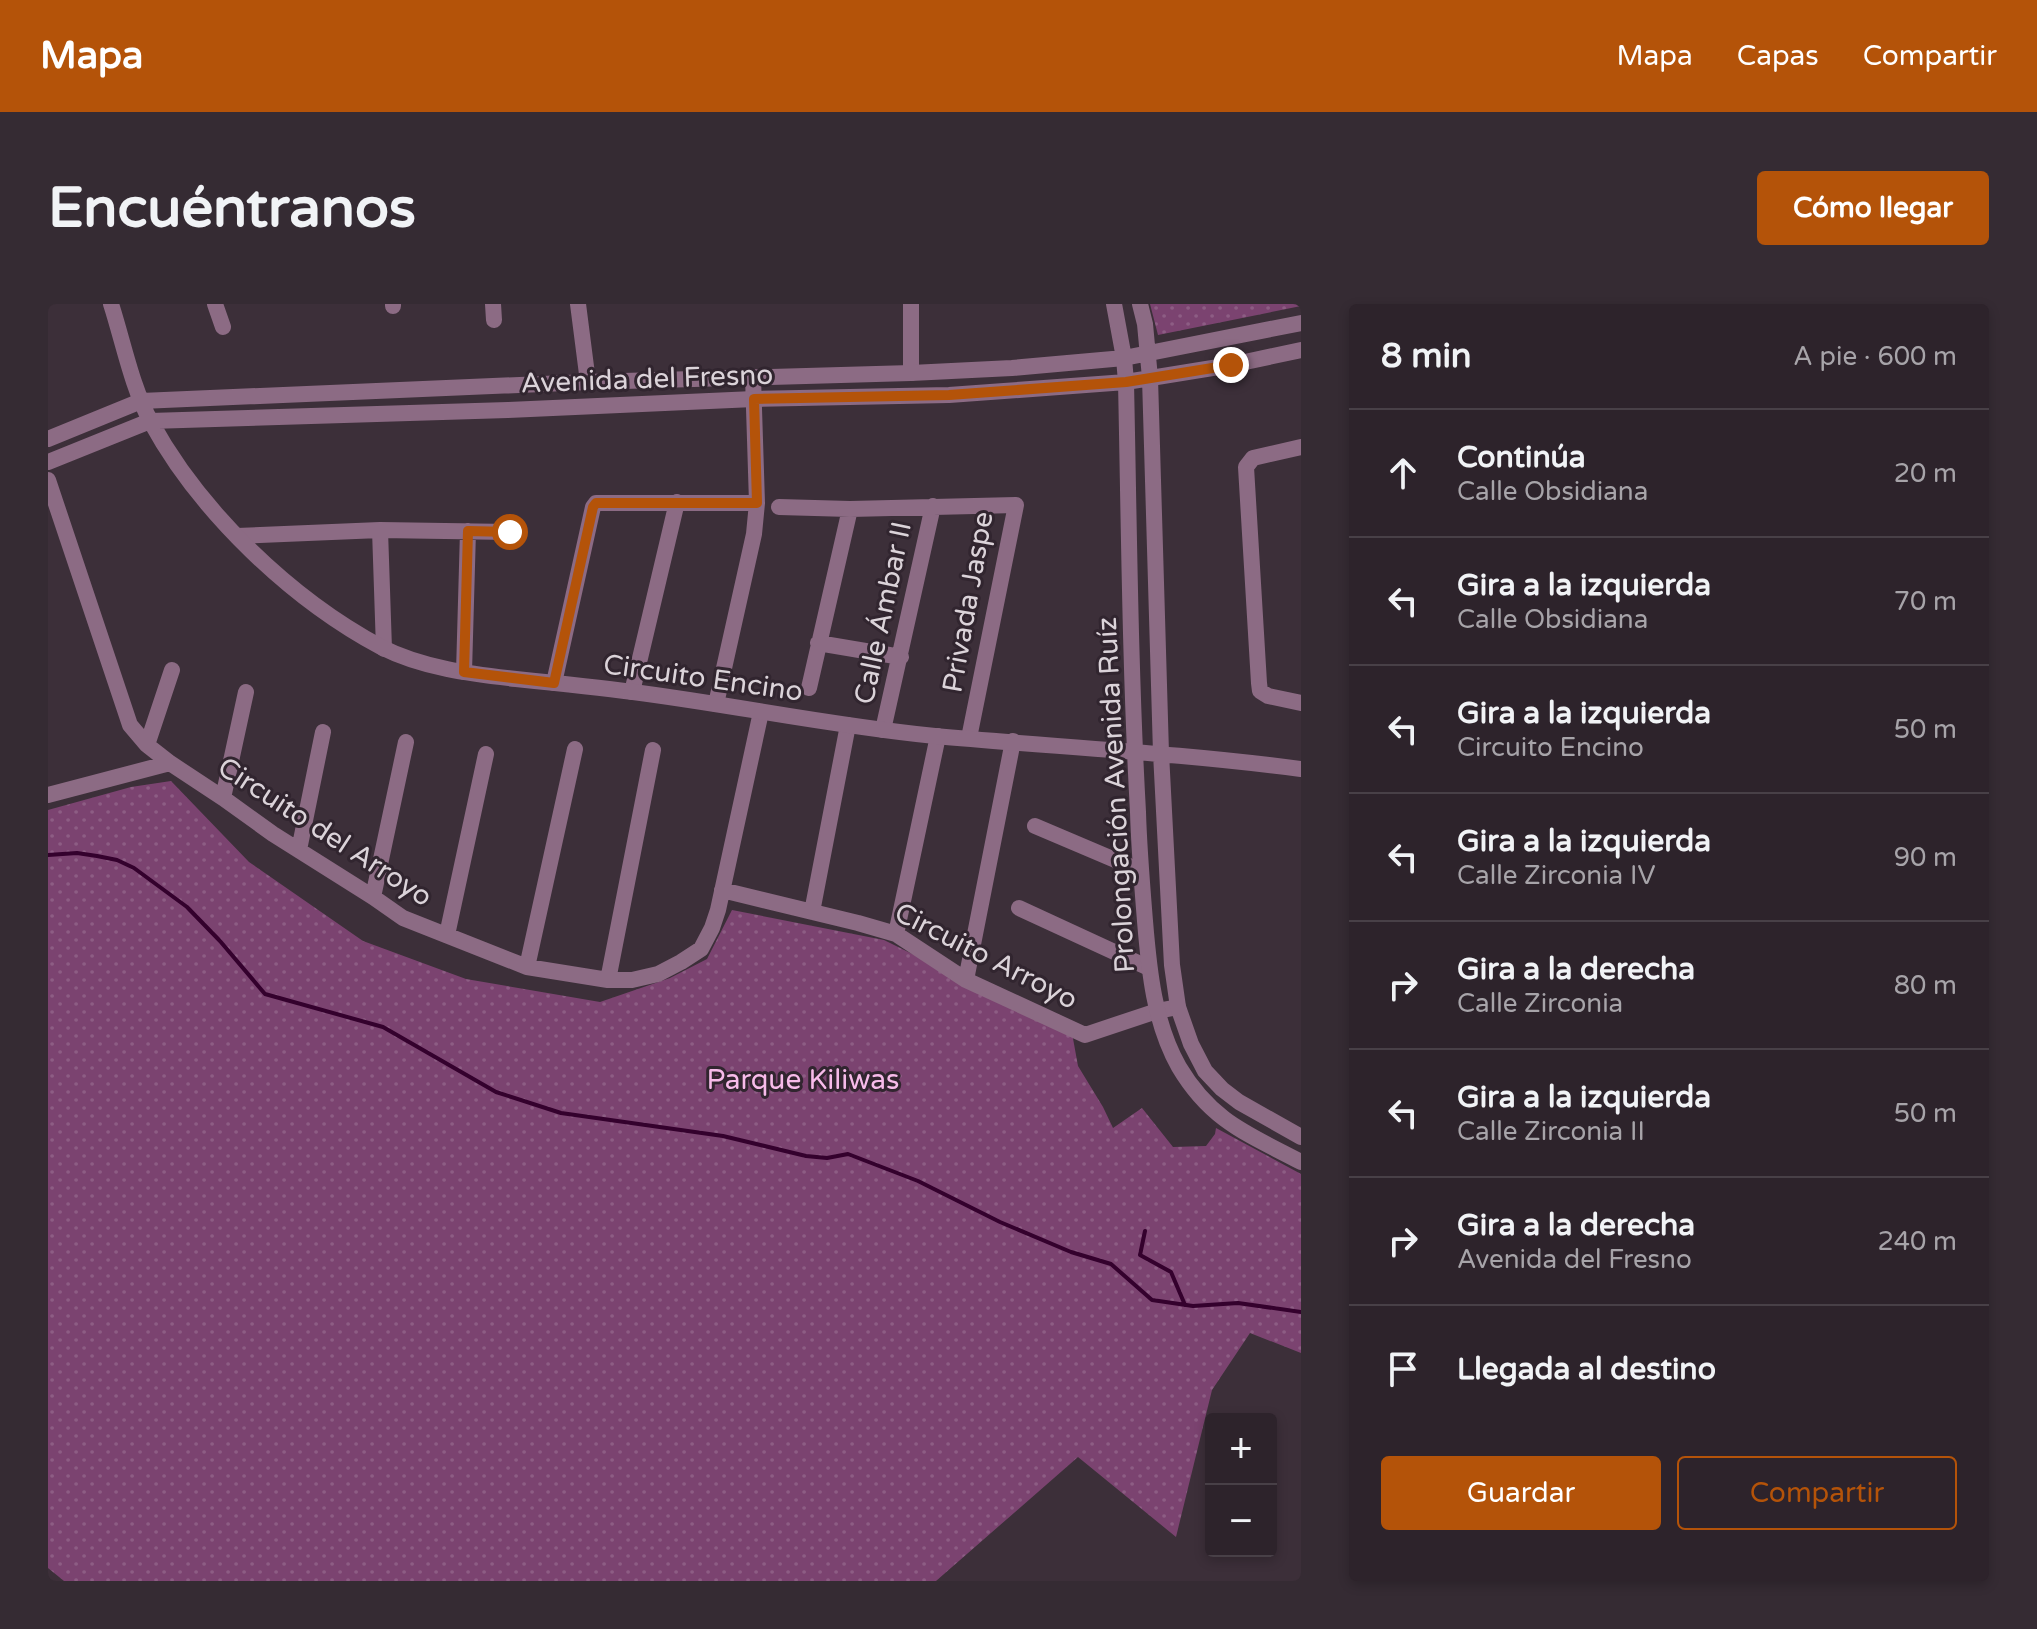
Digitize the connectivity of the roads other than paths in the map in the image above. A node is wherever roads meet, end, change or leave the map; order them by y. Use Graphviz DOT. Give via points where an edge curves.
graph roads {
  1 [pos="111,304"];
  2 [pos="215,304"];
  3 [pos="578,304"];
  4 [pos="911,304"];
  5 [pos="1114,304"];
  6 [pos="1140,304"];
  7 [pos="1301,323"];
  8 [pos="223,327"];
  9 [pos="1301,350"];
  10 [pos="1147,354"];
  11 [pos="1124,358"];
  12 [pos="911,373"];
  13 [pos="753,377"];
  14 [pos="1150,378"];
  15 [pos="588,382"];
  16 [pos="1126,382"];
  17 [pos="754,399"];
  18 [pos="141,401"];
  19 [pos="150,421"];
  20 [pos="48,439"];
  21 [pos="1301,447"];
  22 [pos="48,462"];
  23 [pos="48,480"];
  24 [pos="677,502"];
  25 [pos="757,503"];
  26 [pos="933,506"];
  27 [pos="779,507"];
  28 [pos="850,509"];
  29 [pos="380,530"];
  30 [pos="468,531"];
  31 [pos="510,532"];
  32 [pos="237,536"];
  33 [pos="818,643"];
  34 [pos="384,649"];
  35 [pos="901,657"];
  36 [pos="172,670"];
  37 [pos="464,672"];
  38 [pos="554,683"];
  39 [pos="809,688"];
  40 [pos="246,692"];
  41 [pos="632,692"];
  42 [pos="1301,703"];
  43 [pos="716,704"];
  44 [pos="761,712"];
  45 [pos="848,725"];
  46 [pos="883,730"];
  47 [pos="323,732"];
  48 [pos="938,736"];
  49 [pos="969,738"];
  50 [pos="1013,741"];
  51 [pos="406,742"];
  52 [pos="147,745"];
  53 [pos="575,749"];
  54 [pos="653,750"];
  55 [pos="1135,751"];
  56 [pos="1161,753"];
  57 [pos="486,754"];
  58 [pos="170,763"];
  59 [pos="1300,765"];
  60 [pos="48,795"];
  61 [pos="223,798"];
  62 [pos="1035,826"];
  63 [pos="299,850"];
  64 [pos="1141,871"];
  65 [pos="722,890"];
  66 [pos="373,897"];
  67 [pos="1019,908"];
  68 [pos="812,912"];
  69 [pos="896,934"];
  70 [pos="447,935"];
  71 [pos="527,967"];
  72 [pos="1149,968"];
  73 [pos="608,980"];
  74 [pos="966,980"];
  75 [pos="1178,1007"];
  76 [pos="1157,1011"];
  77 [pos="1301,1137"];
  78 [pos="1301,1162"];
  1 -- 18 [label="street, Circuito Encino"];
  2 -- 8 [label="street"];
  3 -- 15 [label="street"];
  4 -- 12 [label="street"];
  5 -- 11 [label="street, Prolongación Avenida Ruíz"];
  6 -- 10 [label="street, Prolongación Avenida Ruíz"];
  7 -- 10 [label="street, Avenida del Fresno"];
  9 -- 14 [label="street, Avenida del Fresno"];
  10 -- 11 [label="street, Avenida del Fresno"];
  10 -- 14 [label="street, Prolongación Avenida Ruíz"];
  11 -- 12 [label="street, Avenida del Fresno"];
  11 -- 16 [label="street, Prolongación Avenida Ruíz"];
  12 -- 13 [label="street, Avenida del Fresno"];
  13 -- 15 [label="street, Avenida del Fresno"];
  13 -- 17 [label="street"];
  14 -- 16 [label="street, Avenida del Fresno"];
  14 -- 56 [label="street, Prolongación Avenida Ruíz"];
  15 -- 18 [label="street, Avenida del Fresno"];
  16 -- 17 [label="street, Avenida del Fresno" via="949,395"];
  16 -- 55 [label="street, Prolongación Avenida Ruíz"];
  17 -- 19 [label="street, Avenida del Fresno"];
  17 -- 25 [label="street"];
  18 -- 19 [label="street, Circuito Encino"];
  18 -- 20 [label="street, Avenida del Fresno"];
  19 -- 22 [label="street, Avenida del Fresno"];
  19 -- 32 [label="street, Circuito Encino" via="182,474"];
  21 -- 42 [label="street" via="1253,458 1246,467 1260,691"];
  23 -- 52 [label="street, Circuito del Arroyo" via="130,725"];
  24 -- 25 [label="street"];
  24 -- 38 [label="street" via="593,507"];
  24 -- 41 [label="street"];
  25 -- 43 [label="street"];
  26 -- 28 [label="street"];
  26 -- 35 [label="street, Calle Ámbar II"];
  26 -- 49 [label="street, Privada Jaspe" via="1016,505"];
  27 -- 28 [label="street"];
  28 -- 33 [label="street"];
  29 -- 30 [label="street"];
  29 -- 32 [label="street"];
  29 -- 34 [label="street"];
  30 -- 31 [label="street"];
  30 -- 37 [label="street"];
  32 -- 34 [label="street, Circuito Encino" via="304,597"];
  33 -- 35 [label="street"];
  33 -- 39 [label="street"];
  34 -- 37 [label="street, Circuito Encino"];
  35 -- 46 [label="street, Calle Ámbar II"];
  36 -- 52 [label="street"];
  37 -- 38 [label="street, Circuito Encino"];
  38 -- 41 [label="street, Circuito Encino"];
  40 -- 61 [label="street"];
  41 -- 43 [label="street, Circuito Encino"];
  43 -- 44 [label="street, Circuito Encino"];
  44 -- 45 [label="street, Circuito Encino"];
  44 -- 65 [label="street, Circuito del Arroyo"];
  45 -- 46 [label="street, Circuito Encino"];
  45 -- 68 [label="street"];
  46 -- 48 [label="street, Circuito Encino"];
  47 -- 63 [label="street"];
  48 -- 49 [label="street, Circuito Encino"];
  48 -- 69 [label="street"];
  49 -- 50 [label="street, Circuito Encino"];
  50 -- 55 [label="street, Circuito Encino"];
  50 -- 74 [label="street"];
  51 -- 66 [label="street"];
  52 -- 58 [label="street, Circuito del Arroyo"];
  53 -- 71 [label="street"];
  54 -- 73 [label="street"];
  55 -- 56 [label="street, Circuito Encino"];
  55 -- 64 [label="street, Prolongación Avenida Ruíz"];
  56 -- 59 [label="street, Circuito Encino"];
  56 -- 75 [label="street, Prolongación Avenida Ruíz"];
  57 -- 70 [label="street"];
  58 -- 60 [label="street"];
  58 -- 61 [label="street, Circuito del Arroyo"];
  61 -- 63 [label="street, Circuito del Arroyo"];
  62 -- 64 [label="street"];
  63 -- 66 [label="street, Circuito del Arroyo"];
  64 -- 72 [label="street, Prolongación Avenida Ruíz"];
  65 -- 68 [label="street, Circuito Arroyo"];
  65 -- 73 [label="street, Circuito del Arroyo" via="701,949 658,974"];
  66 -- 70 [label="street, Circuito del Arroyo" via="403,918"];
  67 -- 72 [label="street"];
  68 -- 69 [label="street, Circuito Arroyo"];
  69 -- 74 [label="street, Circuito Arroyo"];
  70 -- 71 [label="street, Circuito del Arroyo"];
  71 -- 73 [label="street, Circuito del Arroyo"];
  72 -- 76 [label="street, Prolongación Avenida Ruíz"];
  74 -- 76 [label="street, Circuito Arroyo" via="1085,1035"];
  75 -- 76 [label="street, Circuito Arroyo"];
  75 -- 77 [label="street, Prolongación Avenida Ruíz" via="1205,1071 1222,1089"];
  76 -- 78 [label="street, Prolongación Avenida Ruíz" via="1170,1049 1205,1104"];
}
